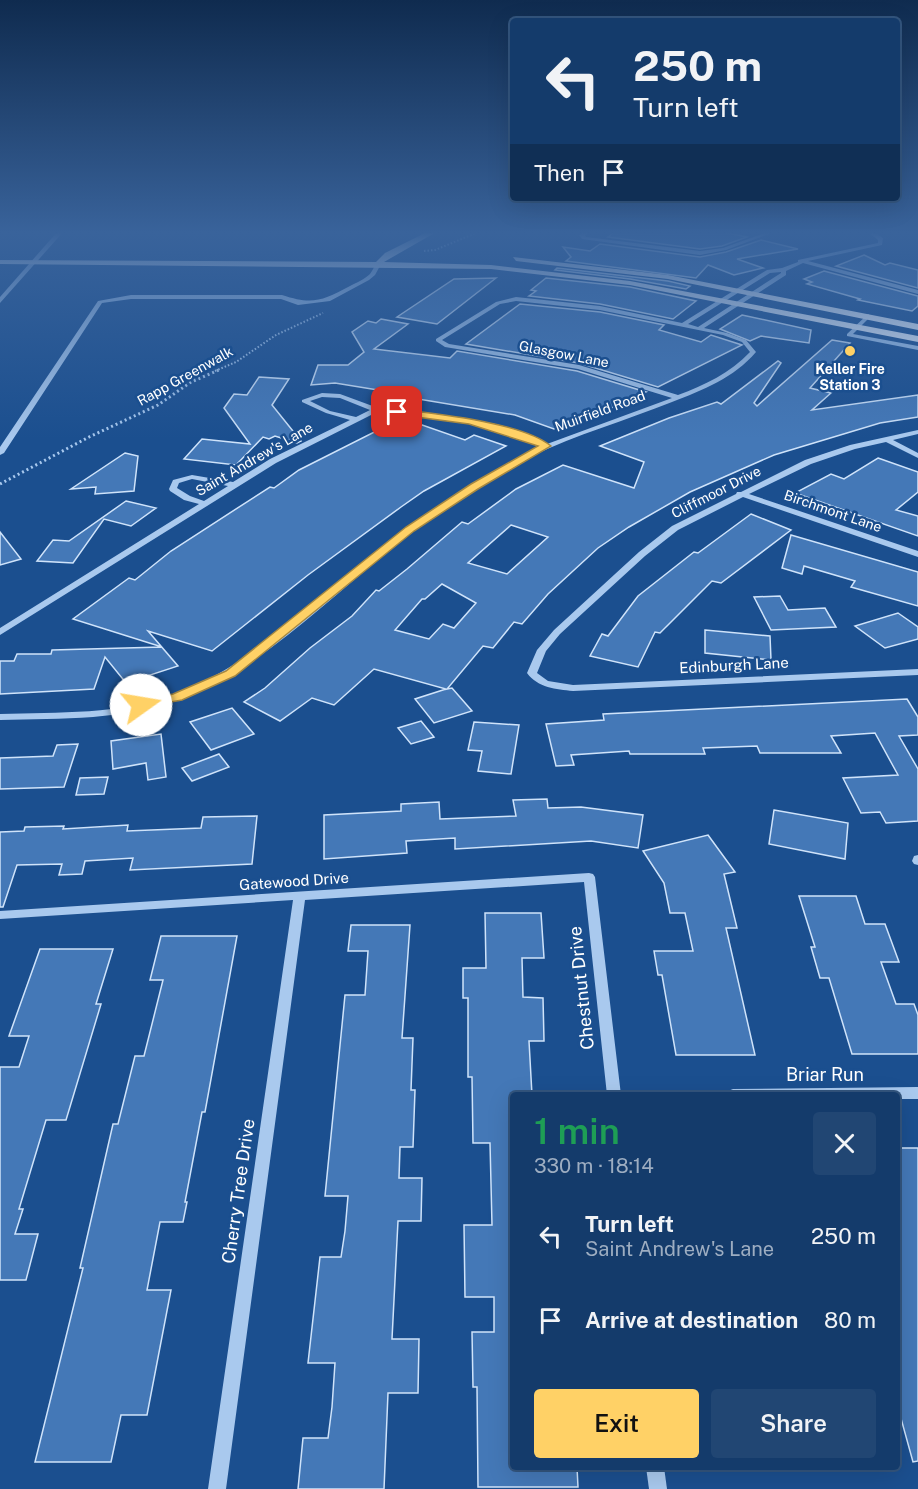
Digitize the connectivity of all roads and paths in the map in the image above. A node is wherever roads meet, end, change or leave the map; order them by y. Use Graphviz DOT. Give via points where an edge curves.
graph roads {
  1 [pos="109,300"];
  2 [pos="291,300"];
  3 [pos="323,300"];
  4 [pos="516,300"];
  5 [pos="539,300"];
  6 [pos="721,300"];
  7 [pos="723,300"];
  8 [pos="740,300"];
  9 [pos="794,300"];
  10 [pos="736,303"];
  11 [pos="329,309"];
  12 [pos="868,316"];
  13 [pos="683,325"];
  14 [pos="857,327"];
  15 [pos="918,327"];
  16 [pos="700,328"];
  17 [pos="918,339"];
  18 [pos="918,348"];
  19 [pos="677,397"];
  20 [pos="376,410"];
  21 [pos="354,418"];
  22 [pos="918,432"];
  23 [pos="888,440"];
  24 [pos="546,446"];
  25 [pos="0,453"];
  26 [pos="918,456"];
  27 [pos="0,484"];
  28 [pos="235,485"];
  29 [pos="740,494"];
  30 [pos="204,503"];
  31 [pos="918,554"];
  32 [pos="0,632"];
  33 [pos="918,672"];
  34 [pos="551,685"];
  35 [pos="0,717"];
  36 [pos="589,877"];
  37 [pos="299,898"];
  38 [pos="0,915"];
  39 [pos="614,1092"];
  40 [pos="900,1093"];
  41 [pos="918,1093"];
  42 [pos="655,1470"];
  43 [pos="217,1489"];
  44 [pos="658,1489"];
  1 -- 25 [label="street" via="100,302"];
  2 -- 3 [label="street"];
  4 -- 19 [label="street, Glasgow Lane" via="498,303 438,340 447,346 579,367"];
  5 -- 13 [label="street, Muirfield Road"];
  6 -- 13 [label="street"];
  7 -- 10 [label="main road"];
  8 -- 10 [label="street"];
  9 -- 12 [label="main road"];
  10 -- 14 [label="main road"];
  10 -- 16 [label="street"];
  11 -- 27 [label="path, Rapp Greenwalk" via="276,335 236,362 191,382 158,405"];
  12 -- 14 [label="street"];
  12 -- 15 [label="main road"];
  13 -- 16 [label="street, Muirfield Road"];
  14 -- 17 [label="main road"];
  14 -- 18 [label="street" via="849,335"];
  16 -- 19 [label="street, Muirfield Road" via="744,341 753,352 736,368"];
  19 -- 24 [label="street, Muirfield Road"];
  20 -- 21 [label="street, Saint Andrew's Lane"];
  20 -- 21 [label="street" via="348,397 325,396 304,401"];
  20 -- 24 [label="street, Saint Andrew's Lane" via="470,421"];
  21 -- 28 [label="street, Saint Andrew's Lane"];
  22 -- 23 [label="street, Cliffmoor Drive"];
  23 -- 26 [label="street"];
  23 -- 29 [label="street, Cliffmoor Drive" via="808,462"];
  24 -- 35 [label="street, Muirfield Road" via="410,529 230,673 178,697 123,710"];
  28 -- 30 [label="street, Saint Andrew's Lane"];
  28 -- 30 [label="street" via="192,477 176,482 173,489"];
  29 -- 31 [label="street, Birchmont Lane"];
  29 -- 34 [label="street, Cliffmoor Drive" via="675,528 557,632 542,650 532,673"];
  30 -- 32 [label="street, Saint Andrew's Lane"];
  33 -- 34 [label="street, Edinburgh Lane" via="573,688"];
  36 -- 37 [label="street, Gatewood Drive"];
  36 -- 39 [label="street, Chestnut Drive"];
  37 -- 38 [label="street, Gatewood Drive"];
  37 -- 43 [label="street, Cherry Tree Drive"];
  40 -- 41 [label="street, Briar Run"];
  42 -- 44 [label="street"];
}
